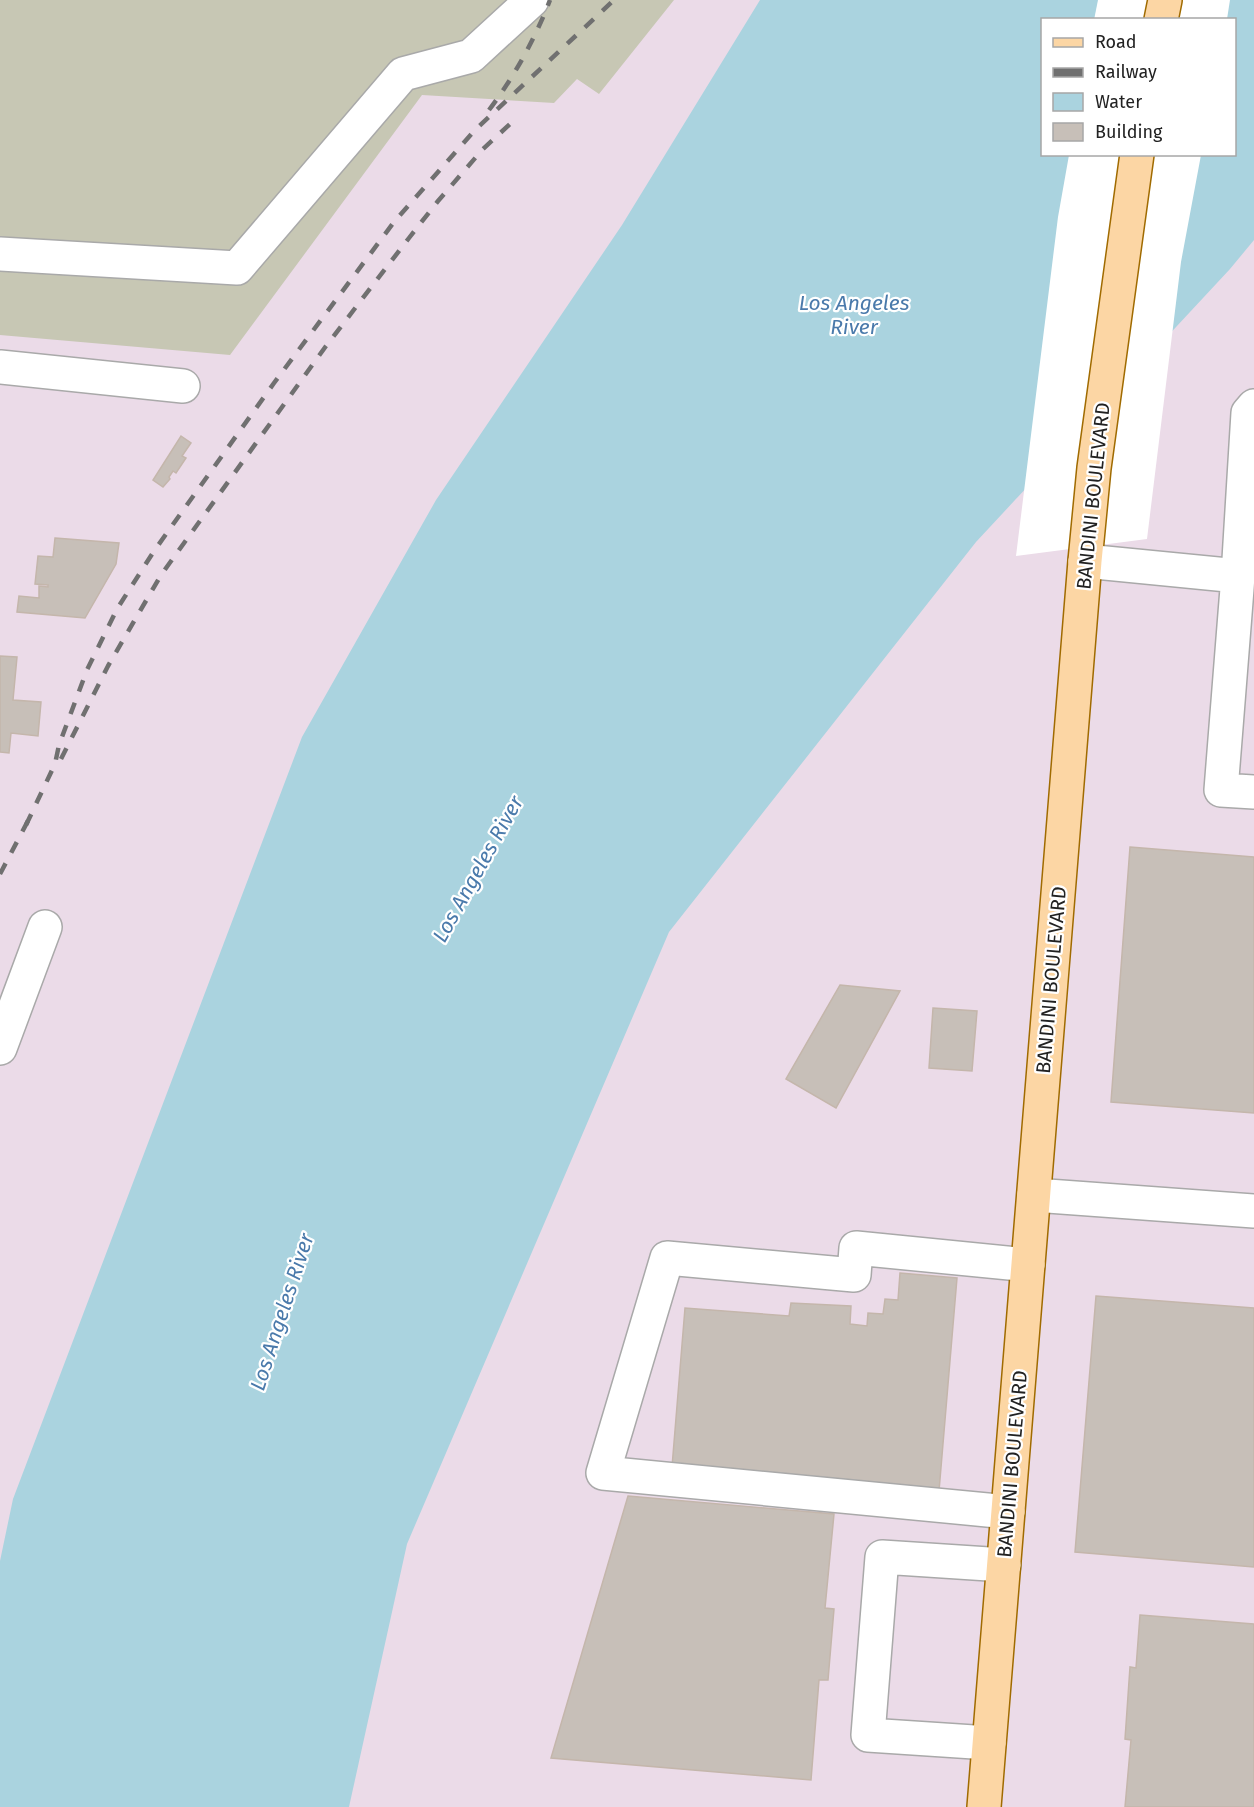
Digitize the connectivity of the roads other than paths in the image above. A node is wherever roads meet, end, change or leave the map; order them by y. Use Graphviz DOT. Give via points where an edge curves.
graph roads {
  1 [pos="532,0"];
  2 [pos="1165,0"];
  3 [pos="1161,18"];
  4 [pos="1137,156"];
  5 [pos="0,254"];
  6 [pos="0,367"];
  7 [pos="183,386"];
  8 [pos="1254,406"];
  9 [pos="1085,561"];
  10 [pos="1238,576"];
  11 [pos="1254,792"];
  12 [pos="45,927"];
  13 [pos="0,1048"];
  14 [pos="1034,1195"];
  15 [pos="1254,1211"];
  16 [pos="1028,1265"];
  17 [pos="1008,1512"];
  18 [pos="1004,1565"];
  19 [pos="989,1743"];
  20 [pos="984,1807"];
  1 -- 5 [label="lane" via="471,56 404,74 237,268"];
  2 -- 3 [label="main road"];
  4 -- 9 [label="main road, BANDINI BOULEVARD"];
  6 -- 7 [label="lane"];
  8 -- 10 [label="lane" via="1248,413"];
  9 -- 10 [label="lane"];
  9 -- 14 [label="main road, BANDINI BOULEVARD"];
  10 -- 11 [label="lane" via="1221,790"];
  12 -- 13 [label="lane"];
  14 -- 15 [label="lane"];
  14 -- 16 [label="main road, BANDINI BOULEVARD"];
  16 -- 17 [label="main road, BANDINI BOULEVARD"];
  16 -- 17 [label="lane" via="856,1248 854,1275 667,1258 603,1473"];
  17 -- 18 [label="main road, BANDINI BOULEVARD"];
  18 -- 19 [label="main road, BANDINI BOULEVARD"];
  18 -- 19 [label="lane" via="882,1557 868,1736"];
  19 -- 20 [label="main road, BANDINI BOULEVARD"];
}
